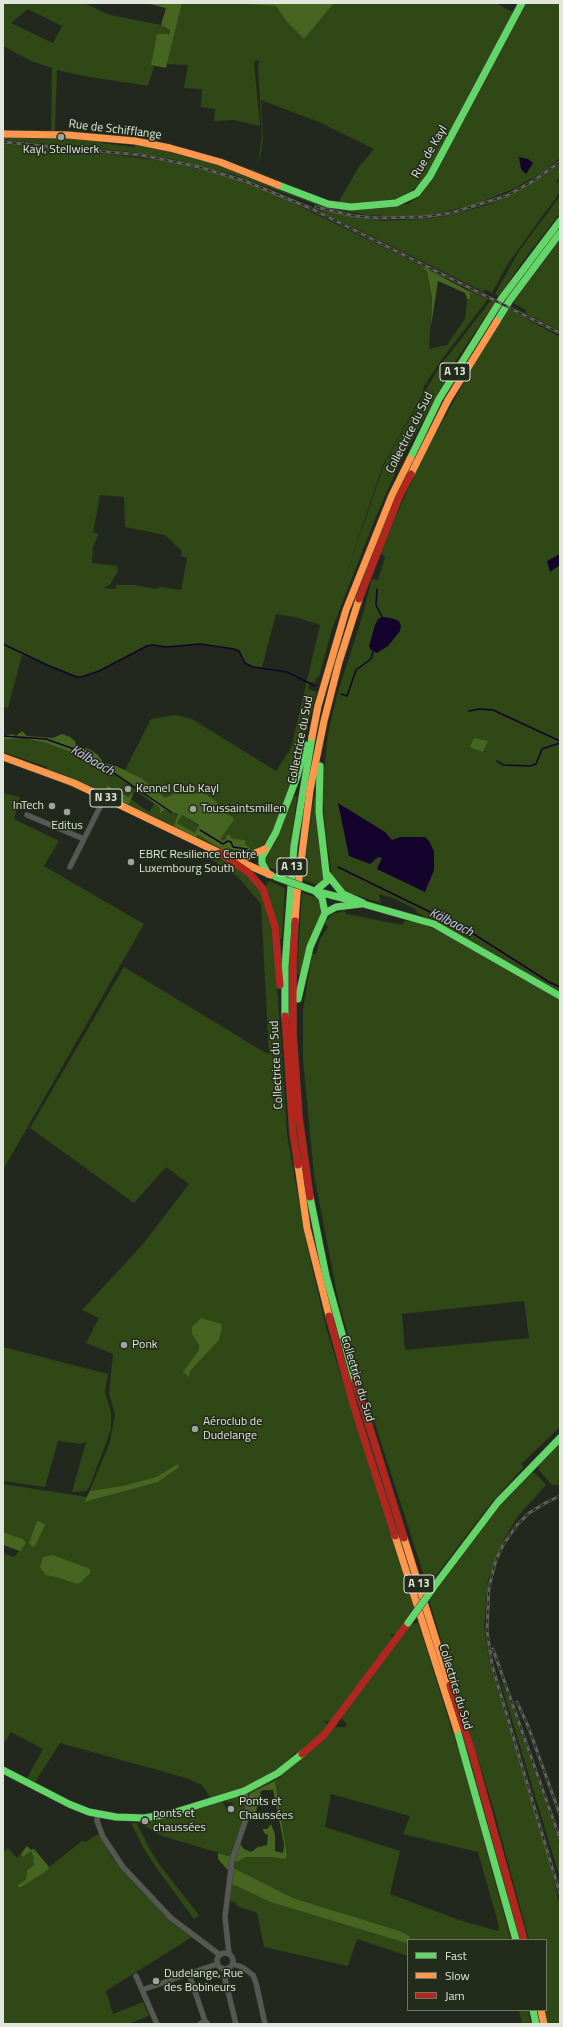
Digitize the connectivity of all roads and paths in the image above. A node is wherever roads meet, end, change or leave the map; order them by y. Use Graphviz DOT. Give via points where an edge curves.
graph roads {
  1 [pos="522,3"];
  2 [pos="3,134"];
  3 [pos="244,172"];
  4 [pos="560,221"];
  5 [pos="560,234"];
  6 [pos="318,706"];
  7 [pos="324,721"];
  8 [pos="3,757"];
  9 [pos="105,797"];
  10 [pos="27,815"];
  11 [pos="84,839"];
  12 [pos="265,849"];
  13 [pos="220,853"];
  14 [pos="70,867"];
  15 [pos="327,874"];
  16 [pos="272,876"];
  17 [pos="263,888"];
  18 [pos="313,890"];
  19 [pos="363,903"];
  20 [pos="325,914"];
  21 [pos="560,996"];
  22 [pos="285,1030"];
  23 [pos="294,1034"];
  24 [pos="560,1438"];
  25 [pos="3,1770"];
  26 [pos="244,1791"];
  27 [pos="98,1814"];
  28 [pos="516,1939"];
  29 [pos="524,1939"];
  30 [pos="229,1954"];
  31 [pos="220,1955"];
  32 [pos="217,1964"];
  33 [pos="233,1964"];
  34 [pos="226,1970"];
  35 [pos="189,1974"];
  36 [pos="136,1976"];
  37 [pos="142,1990"];
  38 [pos="533,2011"];
  39 [pos="541,2011"];
  40 [pos="205,2023"];
  41 [pos="157,2024"];
  42 [pos="236,2024"];
  43 [pos="265,2024"];
  44 [pos="536,2024"];
  45 [pos="544,2024"];
  1 -- 3 [label="main road, Rue de Kayl" via="436,167 424,185 411,197 385,205 334,205 314,200"];
  2 -- 3 [label="main road, Rue de Schifflange" via="68,135 135,141 205,158"];
  4 -- 6 [label="main road, Collectrice du Sud / A 13" via="480,330 439,399 406,463 378,525 346,610"];
  5 -- 7 [label="main road, Collectrice du Sud / A 13" via="489,332 448,400 413,467 365,581 339,662"];
  6 -- 12 [label="main road, A 13" via="276,832"];
  6 -- 22 [label="main road, Collectrice du Sud / A 13" via="293,853 286,938"];
  7 -- 15 [label="main road, A 13" via="319,812"];
  7 -- 23 [label="main road, Collectrice du Sud / A 13" via="310,790 297,894"];
  8 -- 9 [label="main road, N 33" via="46,771"];
  9 -- 11 [label="street"];
  9 -- 13 [label="main road, N 33"];
  10 -- 11 [label="street"];
  11 -- 14 [label="street"];
  12 -- 13 [label="main road, A 13" via="246,857"];
  12 -- 16 [label="main road, A 13" via="262,863"];
  13 -- 16 [label="main road, N 33"];
  13 -- 17 [label="main road, A 13" via="248,872"];
  15 -- 18 [label="main road, A 13" via="327,881"];
  15 -- 19 [label="main road, A 13" via="343,894"];
  16 -- 17 [label="main road, A 13" via="265,881"];
  16 -- 18 [label="main road, N 33, bridge"];
  17 -- 22 [label="main road, A 13" via="275,927"];
  18 -- 19 [label="main road"];
  18 -- 20 [label="main road, A 13" via="322,898"];
  19 -- 20 [label="main road" via="336,907"];
  19 -- 21 [label="main road" via="434,924"];
  20 -- 23 [label="main road, A 13" via="305,963"];
  22 -- 28 [label="main road, Collectrice du Sud / A 13" via="298,1173 307,1228 331,1330 463,1749"];
  23 -- 29 [label="main road, Collectrice du Sud / A 13" via="299,1117 308,1185 326,1276 361,1404 471,1749"];
  24 -- 26 [label="main road, bridge" via="498,1502 324,1735 278,1773"];
  25 -- 27 [label="main road" via="69,1804"];
  26 -- 27 [label="main road" via="162,1815 130,1818"];
  26 -- 30 [label="street" via="248,1806 247,1816 232,1860 225,1916"];
  27 -- 31 [label="street" via="97,1821 103,1837 123,1867 171,1918"];
  30 -- 31 [label="street"];
  30 -- 33 [label="street" via="233,1958"];
  31 -- 32 [label="street"];
  32 -- 34 [label="street"];
  32 -- 35 [label="street"];
  33 -- 34 [label="street"];
  33 -- 43 [label="street" via="242,1966 252,1975"];
  34 -- 42 [label="street"];
  35 -- 37 [label="street"];
  35 -- 40 [label="street"];
  36 -- 37 [label="street"];
  37 -- 41 [label="street"];
  38 -- 44 [label="main road"];
  39 -- 45 [label="main road"];
}
